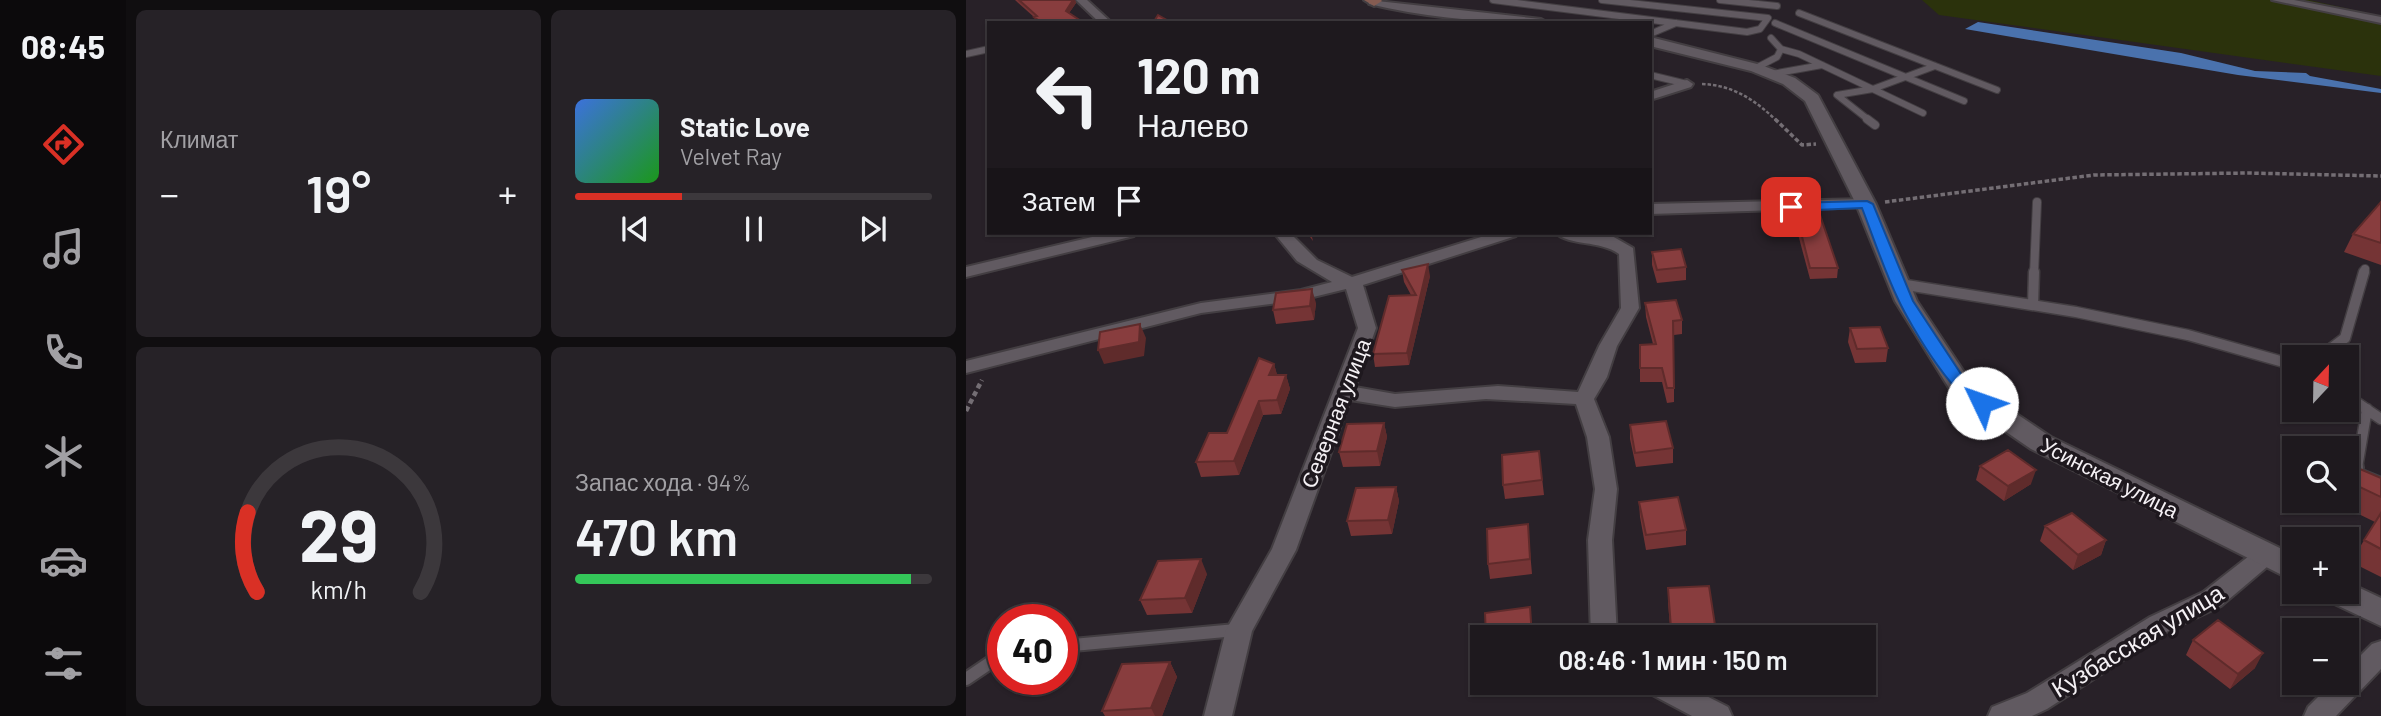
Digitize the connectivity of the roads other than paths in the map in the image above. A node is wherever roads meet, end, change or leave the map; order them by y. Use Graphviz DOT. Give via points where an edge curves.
graph roads {
  1 [pos="1081,0"];
  2 [pos="1373,0"];
  3 [pos="1493,0"];
  4 [pos="1602,0"];
  5 [pos="1720,0"];
  6 [pos="2277,0"];
  7 [pos="1777,6"];
  8 [pos="1799,13"];
  9 [pos="2381,20"];
  10 [pos="1105,21"];
  11 [pos="1523,21"];
  12 [pos="1676,23"];
  13 [pos="1775,23"];
  14 [pos="1652,33"];
  15 [pos="1771,38"];
  16 [pos="1652,42"];
  17 [pos="987,49"];
  18 [pos="1781,49"];
  19 [pos="966,54"];
  20 [pos="1822,65"];
  21 [pos="1935,66"];
  22 [pos="1756,68"];
  23 [pos="1772,74"];
  24 [pos="1652,75"];
  25 [pos="1905,77"];
  26 [pos="1687,84"];
  27 [pos="1873,89"];
  28 [pos="1997,90"];
  29 [pos="1652,95"];
  30 [pos="1964,101"];
  31 [pos="1923,113"];
  32 [pos="1875,125"];
  33 [pos="2038,202"];
  34 [pos="1867,204"];
  35 [pos="1652,209"];
  36 [pos="1120,235"];
  37 [pos="1283,235"];
  38 [pos="1504,235"];
  39 [pos="1576,235"];
  40 [pos="2365,269"];
  41 [pos="966,272"];
  42 [pos="1353,282"];
  43 [pos="1899,284"];
  44 [pos="2033,306"];
  45 [pos="2336,345"];
  46 [pos="2282,362"];
  47 [pos="966,367"];
  48 [pos="1343,389"];
  49 [pos="1584,399"];
  50 [pos="2359,404"];
  51 [pos="2367,409"];
  52 [pos="2381,419"];
  53 [pos="2381,484"];
  54 [pos="2266,555"];
  55 [pos="2282,563"];
  56 [pos="2359,602"];
  57 [pos="2381,612"];
  58 [pos="1604,625"];
  59 [pos="1239,630"];
  60 [pos="1078,645"];
  61 [pos="2381,652"];
  62 [pos="987,665"];
  63 [pos="966,679"];
  64 [pos="1678,695"];
  65 [pos="1218,716"];
  66 [pos="1718,716"];
  67 [pos="2002,716"];
  68 [pos="2318,716"];
  1 -- 10 [label="street"];
  2 -- 11 [label="street"];
  3 -- 12 [label="lane"];
  4 -- 12 [label="lane" via="1768,18 1760,29 1747,32"];
  5 -- 7 [label="lane"];
  6 -- 9 [label="street"];
  8 -- 21 [label="lane"];
  12 -- 14 [label="lane"];
  13 -- 25 [label="lane"];
  15 -- 18 [label="lane"];
  16 -- 22 [label="street"];
  17 -- 19 [label="lane"];
  18 -- 20 [label="lane"];
  18 -- 22 [label="lane" via="1777,57"];
  20 -- 23 [label="lane"];
  20 -- 27 [label="lane"];
  21 -- 25 [label="lane"];
  21 -- 28 [label="lane"];
  22 -- 23 [label="street"];
  23 -- 34 [label="street, Усинская улица" via="1812,98"];
  24 -- 26 [label="lane"];
  25 -- 27 [label="lane"];
  25 -- 30 [label="lane"];
  26 -- 29 [label="street"];
  27 -- 31 [label="lane"];
  27 -- 32 [label="lane" via="1837,95"];
  33 -- 44 [label="lane"];
  34 -- 35 [label="street"];
  34 -- 43 [label="street, Усинская улица"];
  36 -- 41 [label="street"];
  37 -- 42 [label="street" via="1328,277"];
  38 -- 42 [label="street"];
  39 -- 49 [label="street" via="1612,241 1627,251 1631,274 1630,308"];
  40 -- 45 [label="lane" via="2345,338"];
  42 -- 47 [label="street" via="1301,295 1201,308"];
  42 -- 48 [label="street, Северная улица" via="1367,328"];
  43 -- 44 [label="lane"];
  43 -- 54 [label="street, Усинская улица" via="1963,390 2041,443"];
  44 -- 46 [label="lane" via="2188,335"];
  48 -- 49 [label="street" via="1360,399 1485,393"];
  48 -- 59 [label="street, Северная улица" via="1284,551"];
  49 -- 58 [label="street" via="1598,437 1606,489 1600,540"];
  50 -- 51 [label="lane"];
  51 -- 52 [label="lane"];
  51 -- 53 [label="lane" via="2356,474"];
  54 -- 55 [label="street, Усинская улица"];
  54 -- 67 [label="street, Кузбасская улица" via="2212,600 2159,624 2037,701"];
  56 -- 57 [label="street"];
  59 -- 60 [label="lane"];
  59 -- 65 [label="street, Северная улица"];
  61 -- 68 [label="street"];
  62 -- 63 [label="lane"];
  64 -- 66 [label="street"];
}
